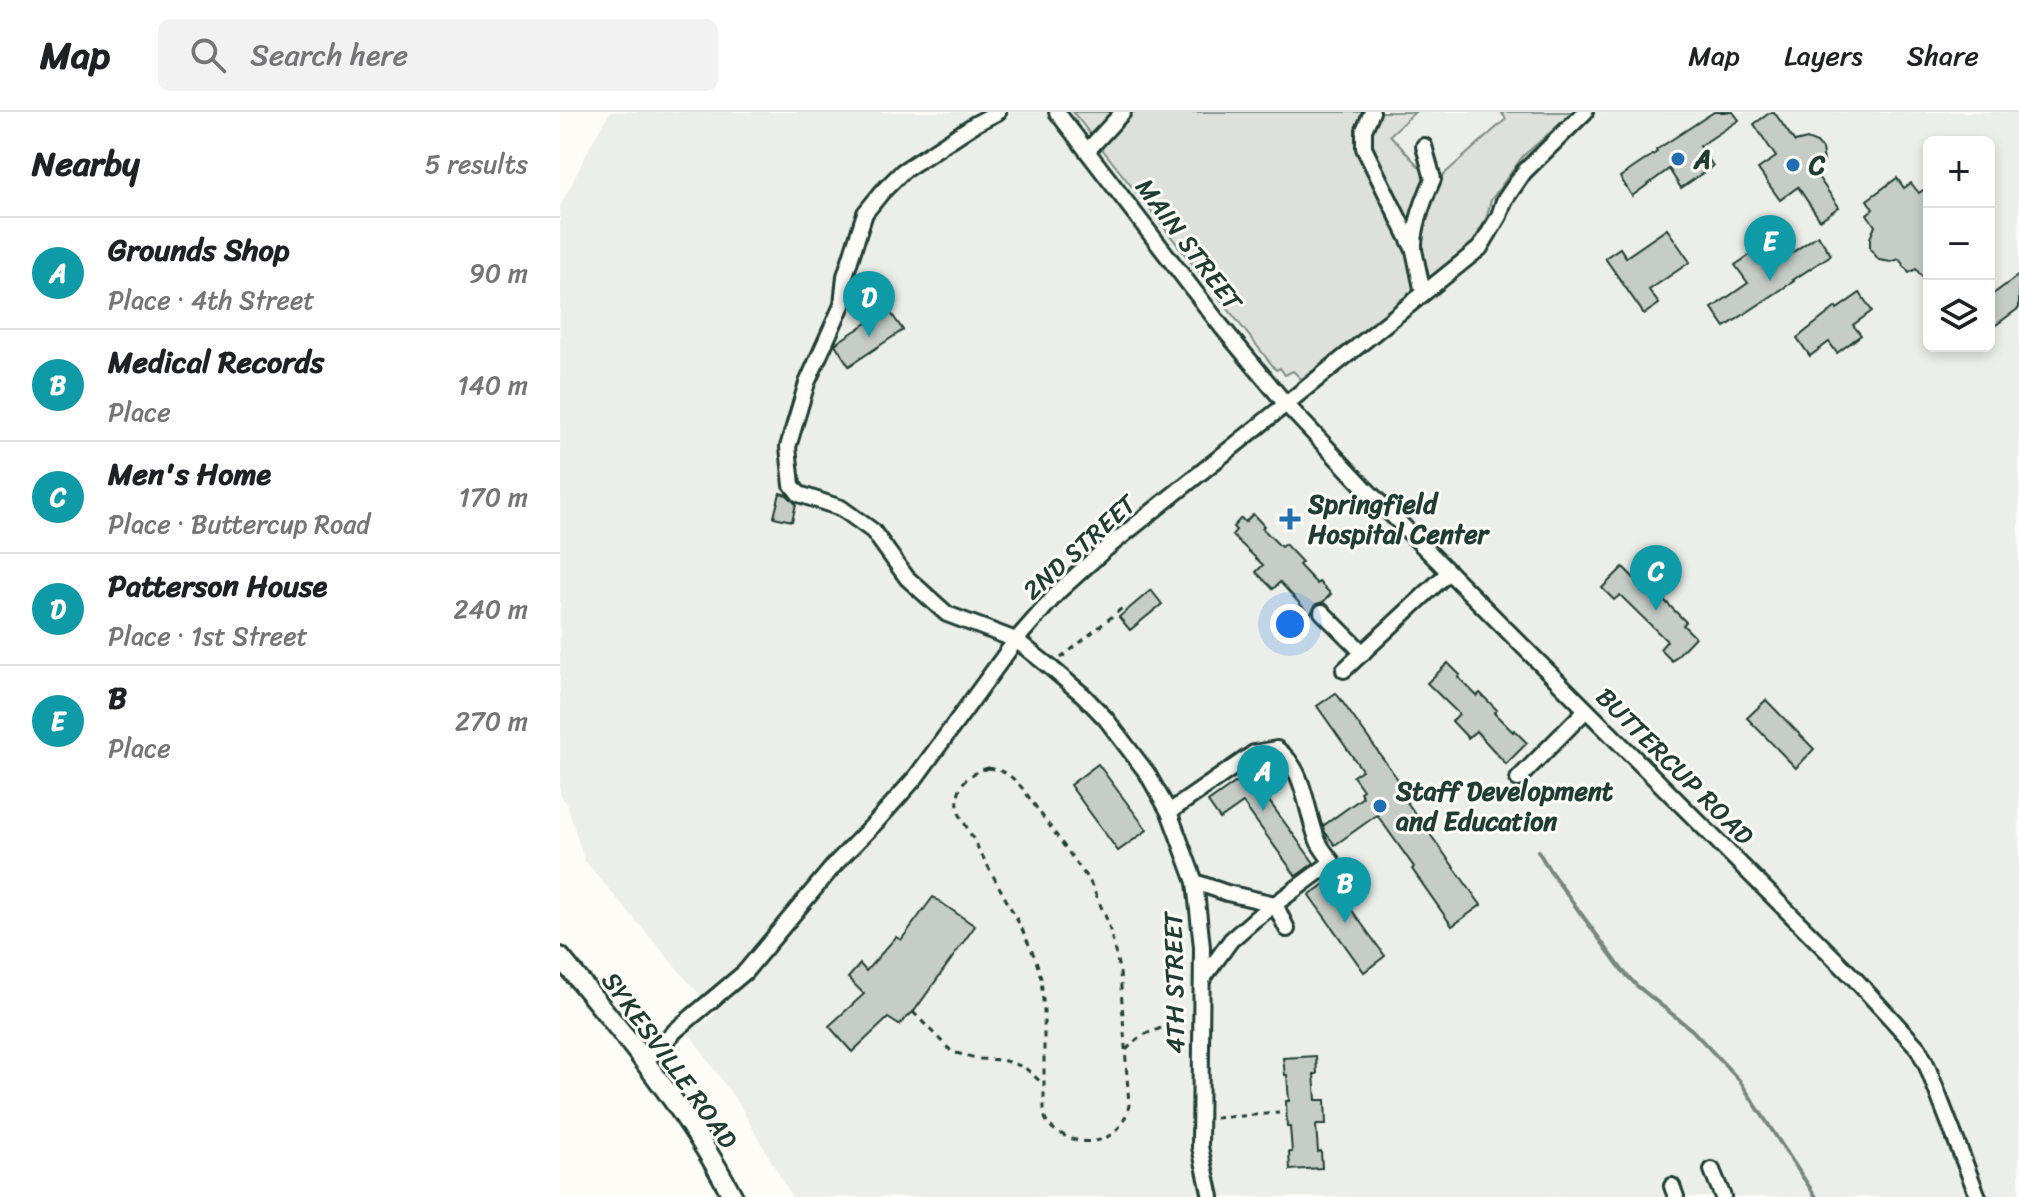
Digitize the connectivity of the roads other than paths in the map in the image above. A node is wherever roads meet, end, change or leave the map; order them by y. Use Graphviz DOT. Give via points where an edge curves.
graph roads {
  1 [pos="998,112"];
  2 [pos="1057,112"];
  3 [pos="1123,112"];
  4 [pos="1372,112"];
  5 [pos="1585,112"];
  6 [pos="1424,146"];
  7 [pos="1088,150"];
  8 [pos="1414,250"];
  9 [pos="1423,293"];
  10 [pos="1285,403"];
  11 [pos="1449,572"];
  12 [pos="1322,612"];
  13 [pos="1016,640"];
  14 [pos="1363,653"];
  15 [pos="1344,670"];
  16 [pos="1586,710"];
  17 [pos="1518,779"];
  18 [pos="1169,812"];
  19 [pos="1195,882"];
  20 [pos="1275,904"];
  21 [pos="1287,929"];
  22 [pos="560,957"];
  23 [pos="1202,981"];
  24 [pos="646,1061"];
  25 [pos="1712,1170"];
  26 [pos="733,1197"];
  27 [pos="1211,1197"];
  28 [pos="1723,1197"];
  29 [pos="1978,1197"];
  1 -- 13 [label="street, 4TH STREET" via="903,171 865,213 845,276 842,305 807,383 788,447 792,485 799,494 841,508 873,531 907,578 947,614"];
  2 -- 7 [label="street, MAIN STREET"];
  3 -- 7 [label="street"];
  4 -- 8 [label="street" via="1364,148"];
  5 -- 9 [label="street, 2ND STREET" via="1524,172 1480,248"];
  6 -- 8 [label="street" via="1433,179"];
  7 -- 10 [label="street, MAIN STREET"];
  8 -- 9 [label="street"];
  9 -- 10 [label="street, 2ND STREET"];
  10 -- 11 [label="street, BUTTERCUP ROAD"];
  10 -- 13 [label="street, 2ND STREET" via="1102,552"];
  11 -- 14 [label="street"];
  11 -- 16 [label="street, BUTTERCUP ROAD"];
  12 -- 14 [label="street"];
  13 -- 18 [label="street, 4TH STREET" via="1083,695 1129,747"];
  13 -- 24 [label="street, 2ND STREET" via="916,777 745,972"];
  14 -- 15 [label="street"];
  16 -- 17 [label="street"];
  16 -- 29 [label="street, BUTTERCUP ROAD" via="1918,1048"];
  18 -- 19 [label="street, 4TH STREET"];
  18 -- 20 [label="street" via="1254,753 1277,749 1287,756 1296,768 1318,843 1332,862"];
  19 -- 20 [label="street"];
  19 -- 23 [label="street, 4TH STREET"];
  20 -- 21 [label="street"];
  20 -- 23 [label="street" via="1231,940"];
  22 -- 24 [label="main road, SYKESVILLE ROAD"];
  23 -- 27 [label="street, 4TH STREET" via="1200,1147"];
  24 -- 26 [label="main road, SYKESVILLE ROAD"];
  25 -- 28 [label="street"];
}
